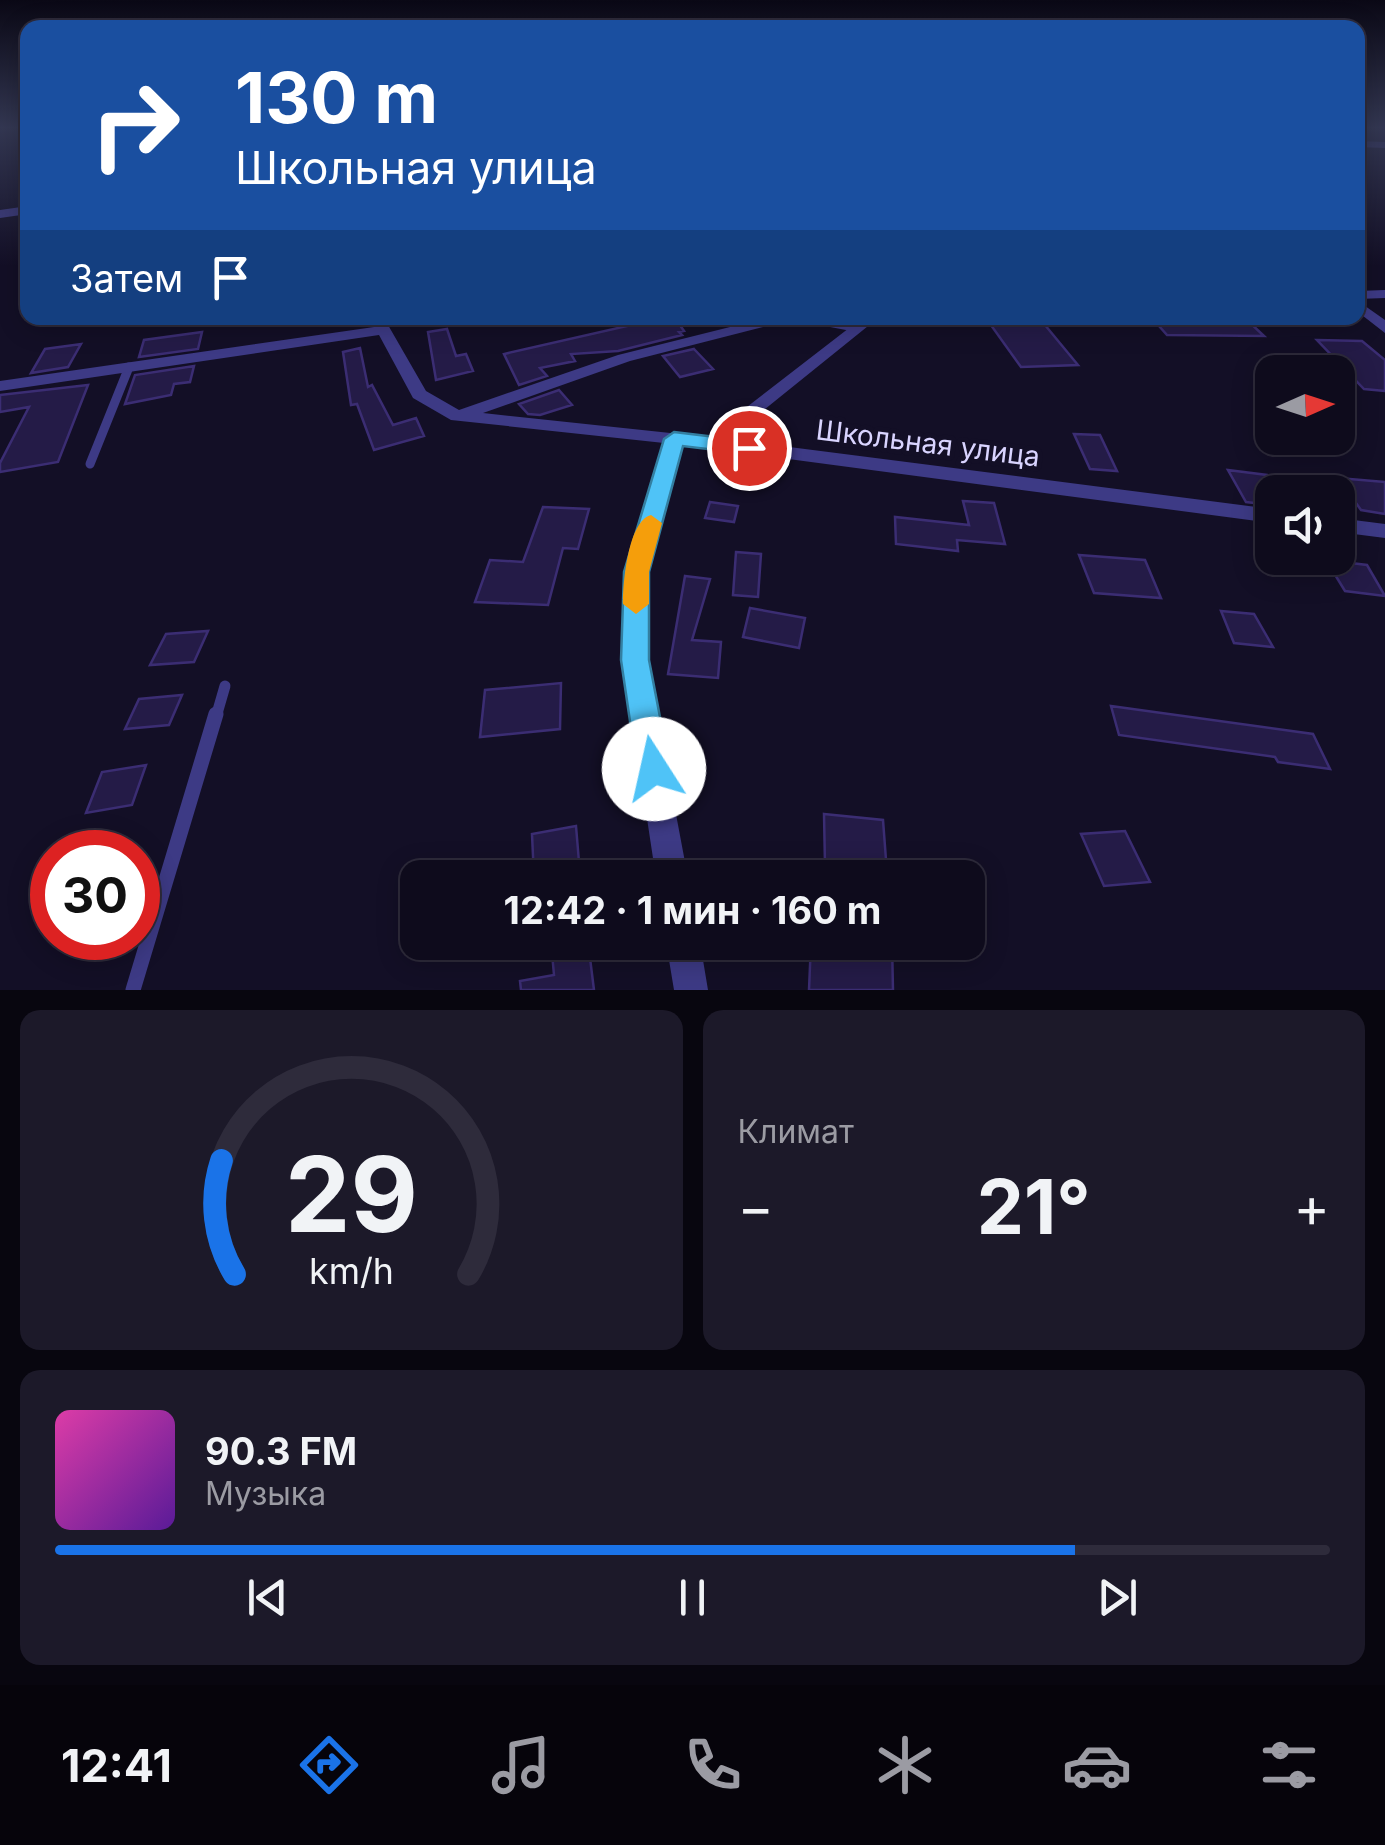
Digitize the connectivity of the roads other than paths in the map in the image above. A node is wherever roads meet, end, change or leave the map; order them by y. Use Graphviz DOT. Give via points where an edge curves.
graph roads {
  1 [pos="1365,312"];
  2 [pos="374,325"];
  3 [pos="381,325"];
  4 [pos="754,325"];
  5 [pos="861,325"];
  6 [pos="1385,328"];
  7 [pos="128,367"];
  8 [pos="0,386"];
  9 [pos="457,416"];
  10 [pos="674,439"];
  11 [pos="712,443"];
  12 [pos="90,464"];
  13 [pos="1255,514"];
  14 [pos="1355,527"];
  15 [pos="1385,531"];
  16 [pos="224,686"];
  17 [pos="669,860"];
  18 [pos="686,960"];
  19 [pos="133,990"];
  20 [pos="691,990"];
  1 -- 6 [label="street"];
  2 -- 7 [label="street"];
  3 -- 9 [label="street" via="419,394"];
  4 -- 9 [label="street" via="624,358"];
  5 -- 11 [label="street"];
  7 -- 8 [label="street"];
  7 -- 12 [label="lane"];
  9 -- 10 [label="street, Школьная улица"];
  10 -- 11 [label="street, Школьная улица"];
  10 -- 17 [label="street" via="636,572 635,660"];
  11 -- 13 [label="street, Школьная улица"];
  14 -- 15 [label="street"];
  16 -- 19 [label="lane"];
  18 -- 20 [label="street"];
}
